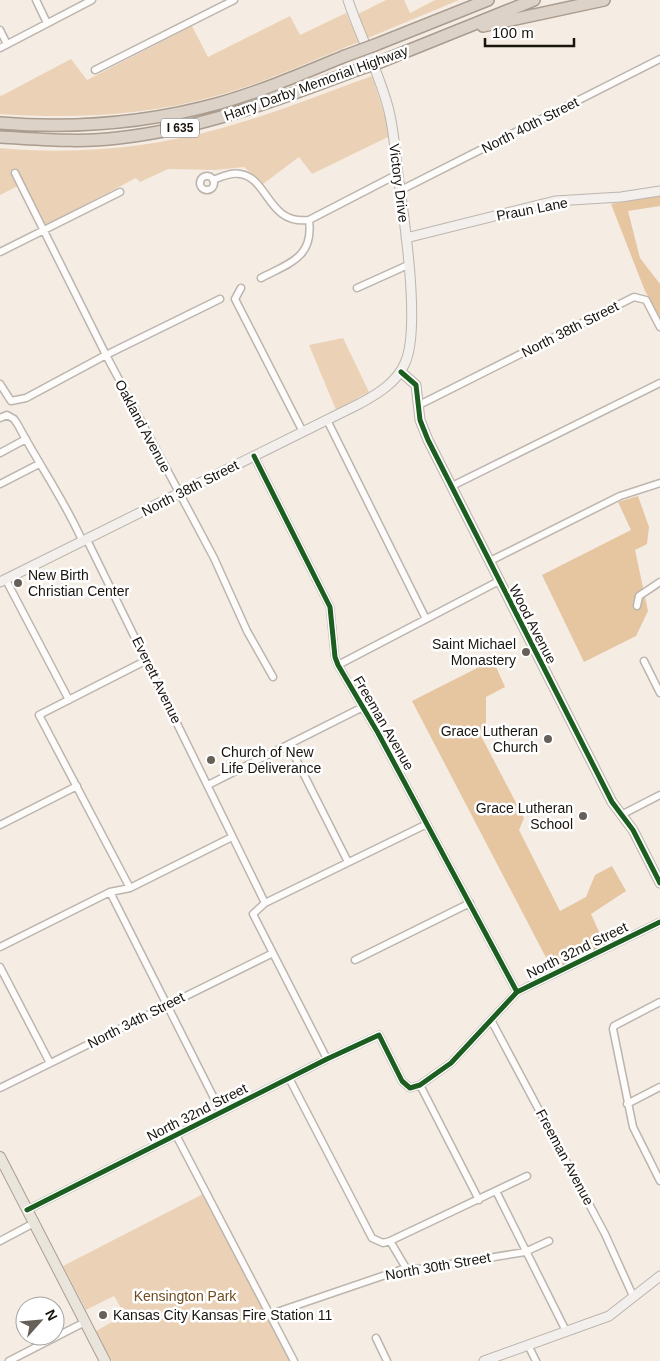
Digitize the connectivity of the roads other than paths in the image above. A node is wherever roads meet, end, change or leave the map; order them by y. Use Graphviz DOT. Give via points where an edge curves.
graph roads {
  1 [pos="36,0"];
  2 [pos="92,0"];
  3 [pos="234,0"];
  4 [pos="348,0"];
  5 [pos="470,0"];
  6 [pos="488,0"];
  7 [pos="534,0"];
  8 [pos="604,0"];
  9 [pos="48,23"];
  10 [pos="429,24"];
  11 [pos="0,30"];
  12 [pos="452,33"];
  13 [pos="7,44"];
  14 [pos="0,48"];
  15 [pos="660,59"];
  16 [pos="95,70"];
  17 [pos="0,123"];
  18 [pos="0,137"];
  19 [pos="15,173"];
  20 [pos="398,174"];
  21 [pos="213,180"];
  22 [pos="401,190"];
  23 [pos="660,191"];
  24 [pos="120,192"];
  25 [pos="308,220"];
  26 [pos="44,229"];
  27 [pos="406,238"];
  28 [pos="0,252"];
  29 [pos="408,265"];
  30 [pos="261,278"];
  31 [pos="241,288"];
  32 [pos="357,288"];
  33 [pos="220,299"];
  34 [pos="660,327"];
  35 [pos="106,355"];
  36 [pos="401,372"];
  37 [pos="0,384"];
  38 [pos="659,386"];
  39 [pos="419,405"];
  40 [pos="0,418"];
  41 [pos="327,420"];
  42 [pos="303,432"];
  43 [pos="26,439"];
  44 [pos="0,453"];
  45 [pos="254,456"];
  46 [pos="39,464"];
  47 [pos="660,483"];
  48 [pos="0,484"];
  49 [pos="452,486"];
  50 [pos="180,493"];
  51 [pos="87,540"];
  52 [pos="490,561"];
  53 [pos="3,581"];
  54 [pos="499,581"];
  55 [pos="660,582"];
  56 [pos="637,606"];
  57 [pos="426,619"];
  58 [pos="147,660"];
  59 [pos="644,661"];
  60 [pos="338,665"];
  61 [pos="273,677"];
  62 [pos="660,693"];
  63 [pos="69,700"];
  64 [pos="363,707"];
  65 [pos="289,745"];
  66 [pos="208,785"];
  67 [pos="77,786"];
  68 [pos="660,796"];
  69 [pos="623,814"];
  70 [pos="427,824"];
  71 [pos="0,825"];
  72 [pos="232,837"];
  73 [pos="348,862"];
  74 [pos="660,883"];
  75 [pos="130,888"];
  76 [pos="110,892"];
  77 [pos="266,903"];
  78 [pos="470,903"];
  79 [pos="660,922"];
  80 [pos="0,947"];
  81 [pos="273,953"];
  82 [pos="355,960"];
  83 [pos="0,967"];
  84 [pos="517,992"];
  85 [pos="660,1002"];
  86 [pos="166,1005"];
  87 [pos="491,1020"];
  88 [pos="327,1059"];
  89 [pos="50,1063"];
  90 [pos="289,1078"];
  91 [pos="420,1084"];
  92 [pos="660,1087"];
  93 [pos="0,1088"];
  94 [pos="627,1104"];
  95 [pos="221,1112"];
  96 [pos="176,1135"];
  97 [pos="2,1164"];
  98 [pos="527,1176"];
  99 [pos="659,1177"];
  100 [pos="496,1191"];
  101 [pos="479,1200"];
  102 [pos="27,1210"];
  103 [pos="34,1223"];
  104 [pos="0,1241"];
  105 [pos="390,1241"];
  106 [pos="550,1241"];
  107 [pos="525,1252"];
  108 [pos="406,1268"];
  109 [pos="660,1276"];
  110 [pos="633,1296"];
  111 [pos="270,1314"];
  112 [pos="85,1322"];
  113 [pos="566,1331"];
  114 [pos="376,1338"];
  115 [pos="528,1345"];
  116 [pos="9,1361"];
  117 [pos="105,1361"];
  118 [pos="294,1361"];
  119 [pos="387,1361"];
  120 [pos="484,1361"];
  121 [pos="536,1361"];
  1 -- 9 [label="street"];
  2 -- 9 [label="street"];
  3 -- 16 [label="street"];
  4 -- 20 [label="street, Victory Drive" via="387,102"];
  5 -- 10 [label="highway"];
  6 -- 10 [label="highway, Harry Darby Memorial Highway / I 635"];
  7 -- 12 [label="highway, Harry Darby Memorial Highway / I 635"];
  8 -- 12 [label="highway"];
  9 -- 13 [label="street"];
  10 -- 17 [label="highway, Harry Darby Memorial Highway / I 635, bridge" via="220,103 164,116 96,125 44,127"];
  11 -- 13 [label="street"];
  12 -- 18 [label="highway, Harry Darby Memorial Highway / I 635, bridge" via="256,108 188,127 116,138 55,140"];
  13 -- 14 [label="street"];
  15 -- 22 [label="street, North 40th Street"];
  19 -- 26 [label="street, Oakland Avenue"];
  20 -- 22 [label="street, Victory Drive"];
  20 -- 25 [label="street"];
  21 -- 25 [label="street" via="239,173 248,176 281,214 290,220"];
  22 -- 27 [label="street, Victory Drive"];
  23 -- 27 [label="street, Praun Lane" via="550,202"];
  24 -- 26 [label="street"];
  25 -- 30 [label="street" via="310,233 304,253"];
  26 -- 28 [label="street"];
  26 -- 35 [label="street, Oakland Avenue"];
  27 -- 29 [label="street, Victory Drive"];
  29 -- 32 [label="street"];
  29 -- 36 [label="street, Victory Drive" via="412,343"];
  31 -- 42 [label="street" via="235,299"];
  33 -- 35 [label="street"];
  34 -- 39 [label="street, North 38th Street" via="646,300 634,297"];
  35 -- 37 [label="street" via="14,402"];
  35 -- 50 [label="street, Oakland Avenue"];
  36 -- 39 [label="street, Wood Avenue" via="416,384"];
  36 -- 41 [label="street, North 38th Street" via="375,396"];
  38 -- 49 [label="street"];
  39 -- 49 [label="street, Wood Avenue" via="424,432"];
  40 -- 43 [label="street, Everett Avenue" via="7,415 14,419"];
  41 -- 42 [label="street, North 38th Street"];
  41 -- 57 [label="street"];
  42 -- 45 [label="street, North 38th Street"];
  43 -- 44 [label="street"];
  43 -- 46 [label="street, Everett Avenue"];
  45 -- 50 [label="street, North 38th Street"];
  45 -- 60 [label="street, Freeman Avenue" via="330,607"];
  46 -- 48 [label="street"];
  46 -- 51 [label="street, Everett Avenue" via="66,505 82,538"];
  47 -- 52 [label="street" via="620,496"];
  49 -- 52 [label="street, Wood Avenue"];
  50 -- 51 [label="street, North 38th Street"];
  50 -- 61 [label="street, Oakland Avenue"];
  51 -- 53 [label="street, North 38th Street"];
  51 -- 58 [label="street, Everett Avenue"];
  52 -- 54 [label="street, Wood Avenue"];
  53 -- 63 [label="street"];
  54 -- 57 [label="street"];
  54 -- 69 [label="street, Wood Avenue" via="612,802"];
  55 -- 56 [label="street" via="639,596"];
  57 -- 60 [label="street"];
  58 -- 63 [label="street"];
  58 -- 66 [label="street, Everett Avenue"];
  59 -- 62 [label="street"];
  60 -- 64 [label="street, Freeman Avenue"];
  63 -- 67 [label="street" via="39,715"];
  64 -- 65 [label="street"];
  64 -- 70 [label="street, Freeman Avenue"];
  65 -- 66 [label="street"];
  65 -- 73 [label="street"];
  66 -- 72 [label="street, Everett Avenue"];
  67 -- 71 [label="street"];
  67 -- 75 [label="street"];
  68 -- 69 [label="street"];
  69 -- 74 [label="street, Wood Avenue"];
  70 -- 73 [label="street"];
  70 -- 78 [label="street, Freeman Avenue"];
  72 -- 75 [label="street"];
  72 -- 77 [label="street, Everett Avenue"];
  73 -- 77 [label="street"];
  75 -- 76 [label="street"];
  76 -- 80 [label="street"];
  76 -- 86 [label="street"];
  77 -- 81 [label="street" via="253,914"];
  78 -- 82 [label="street"];
  78 -- 84 [label="street, Freeman Avenue"];
  79 -- 84 [label="street, North 32nd Street"];
  81 -- 86 [label="street, North 34th Street"];
  81 -- 88 [label="street"];
  83 -- 89 [label="street"];
  84 -- 87 [label="street, North 32nd Street"];
  85 -- 94 [label="street" via="613,1029"];
  86 -- 89 [label="street, North 34th Street"];
  86 -- 95 [label="street"];
  87 -- 91 [label="street, North 32nd Street" via="451,1063"];
  87 -- 110 [label="street, Freeman Avenue" via="600,1225"];
  88 -- 90 [label="street, North 32nd Street"];
  88 -- 91 [label="street, North 32nd Street" via="379,1035 402,1081 410,1088"];
  89 -- 93 [label="street, North 34th Street"];
  90 -- 95 [label="street, North 32nd Street"];
  90 -- 105 [label="street" via="372,1238 383,1243"];
  91 -- 101 [label="street"];
  92 -- 94 [label="street"];
  94 -- 99 [label="street" via="633,1127"];
  95 -- 96 [label="street, North 32nd Street"];
  96 -- 102 [label="street, North 32nd Street"];
  96 -- 111 [label="street"];
  97 -- 102 [label="main road"];
  98 -- 100 [label="street"];
  100 -- 101 [label="street"];
  100 -- 107 [label="street"];
  101 -- 105 [label="street"];
  102 -- 103 [label="main road"];
  103 -- 104 [label="street"];
  103 -- 112 [label="main road"];
  105 -- 108 [label="street"];
  106 -- 107 [label="street, North 30th Street"];
  107 -- 108 [label="street, North 30th Street" via="420,1269"];
  107 -- 113 [label="street"];
  108 -- 111 [label="street, North 30th Street"];
  109 -- 110 [label="street"];
  110 -- 113 [label="street" via="608,1316"];
  111 -- 118 [label="street"];
  112 -- 116 [label="street"];
  112 -- 117 [label="main road"];
  113 -- 115 [label="street"];
  114 -- 119 [label="street"];
  115 -- 120 [label="street"];
  115 -- 121 [label="street"];
}
